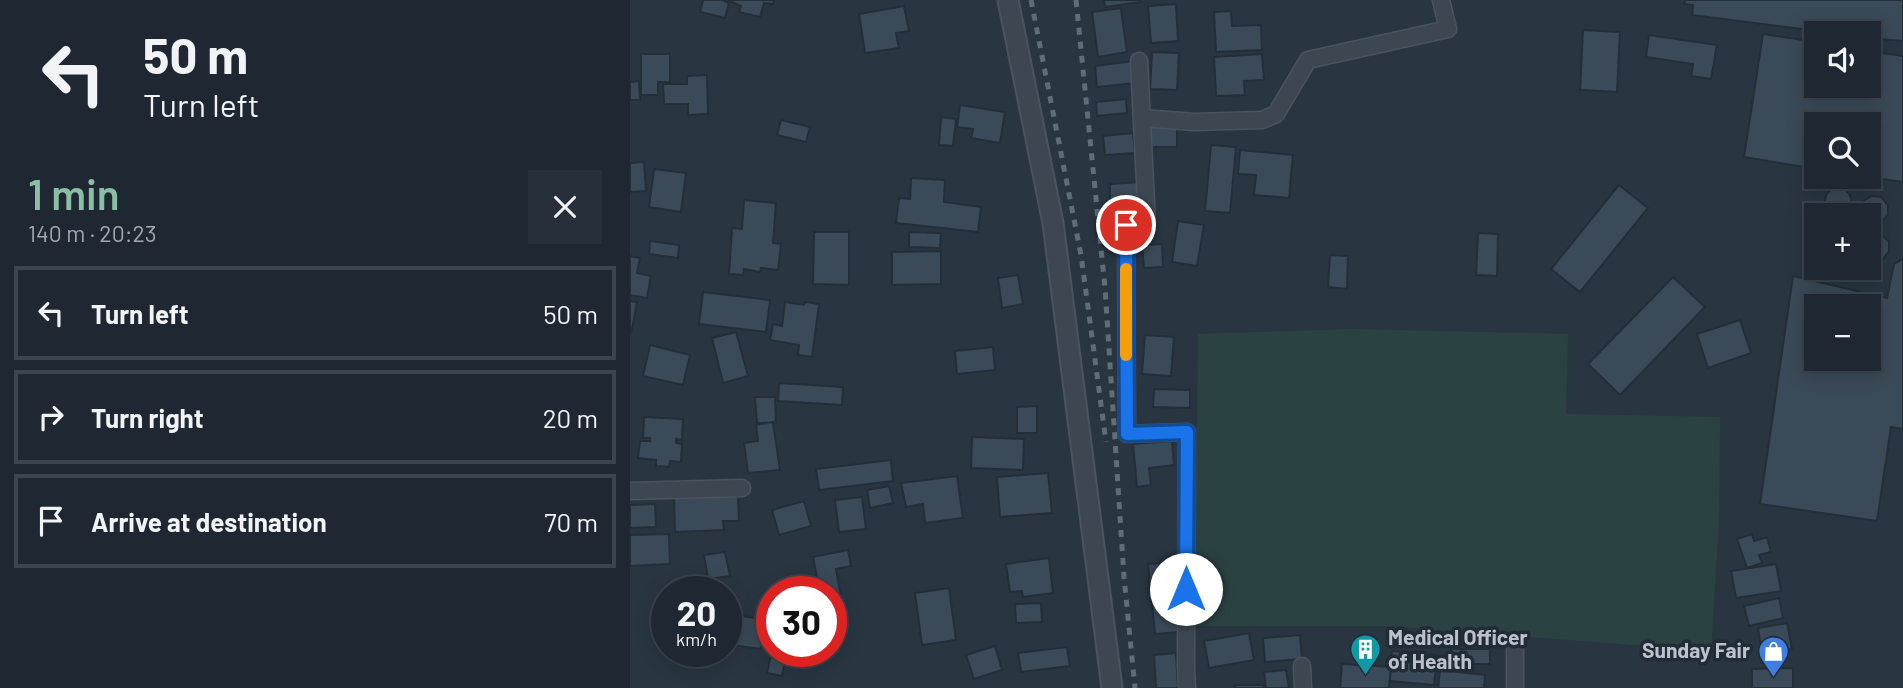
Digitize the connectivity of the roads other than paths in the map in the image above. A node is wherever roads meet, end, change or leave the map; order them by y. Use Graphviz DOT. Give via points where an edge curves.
graph roads {
  1 [pos="1008,0"];
  2 [pos="1441,0"];
  3 [pos="1139,61"];
  4 [pos="1142,118"];
  5 [pos="743,488"];
  6 [pos="630,491"];
  7 [pos="1515,649"];
  8 [pos="1302,666"];
  9 [pos="1112,688"];
  10 [pos="1187,688"];
  11 [pos="1303,688"];
  12 [pos="1515,688"];
  1 -- 9 [label="street" via="1053,223"];
  2 -- 4 [label="street" via="1448,29 1308,60 1276,114 1262,120"];
  3 -- 4 [label="street"];
  4 -- 10 [label="street" via="1147,223 1126,225 1127,434 1187,432"];
  5 -- 6 [label="street"];
  7 -- 12 [label="street"];
  8 -- 11 [label="street"];
}
